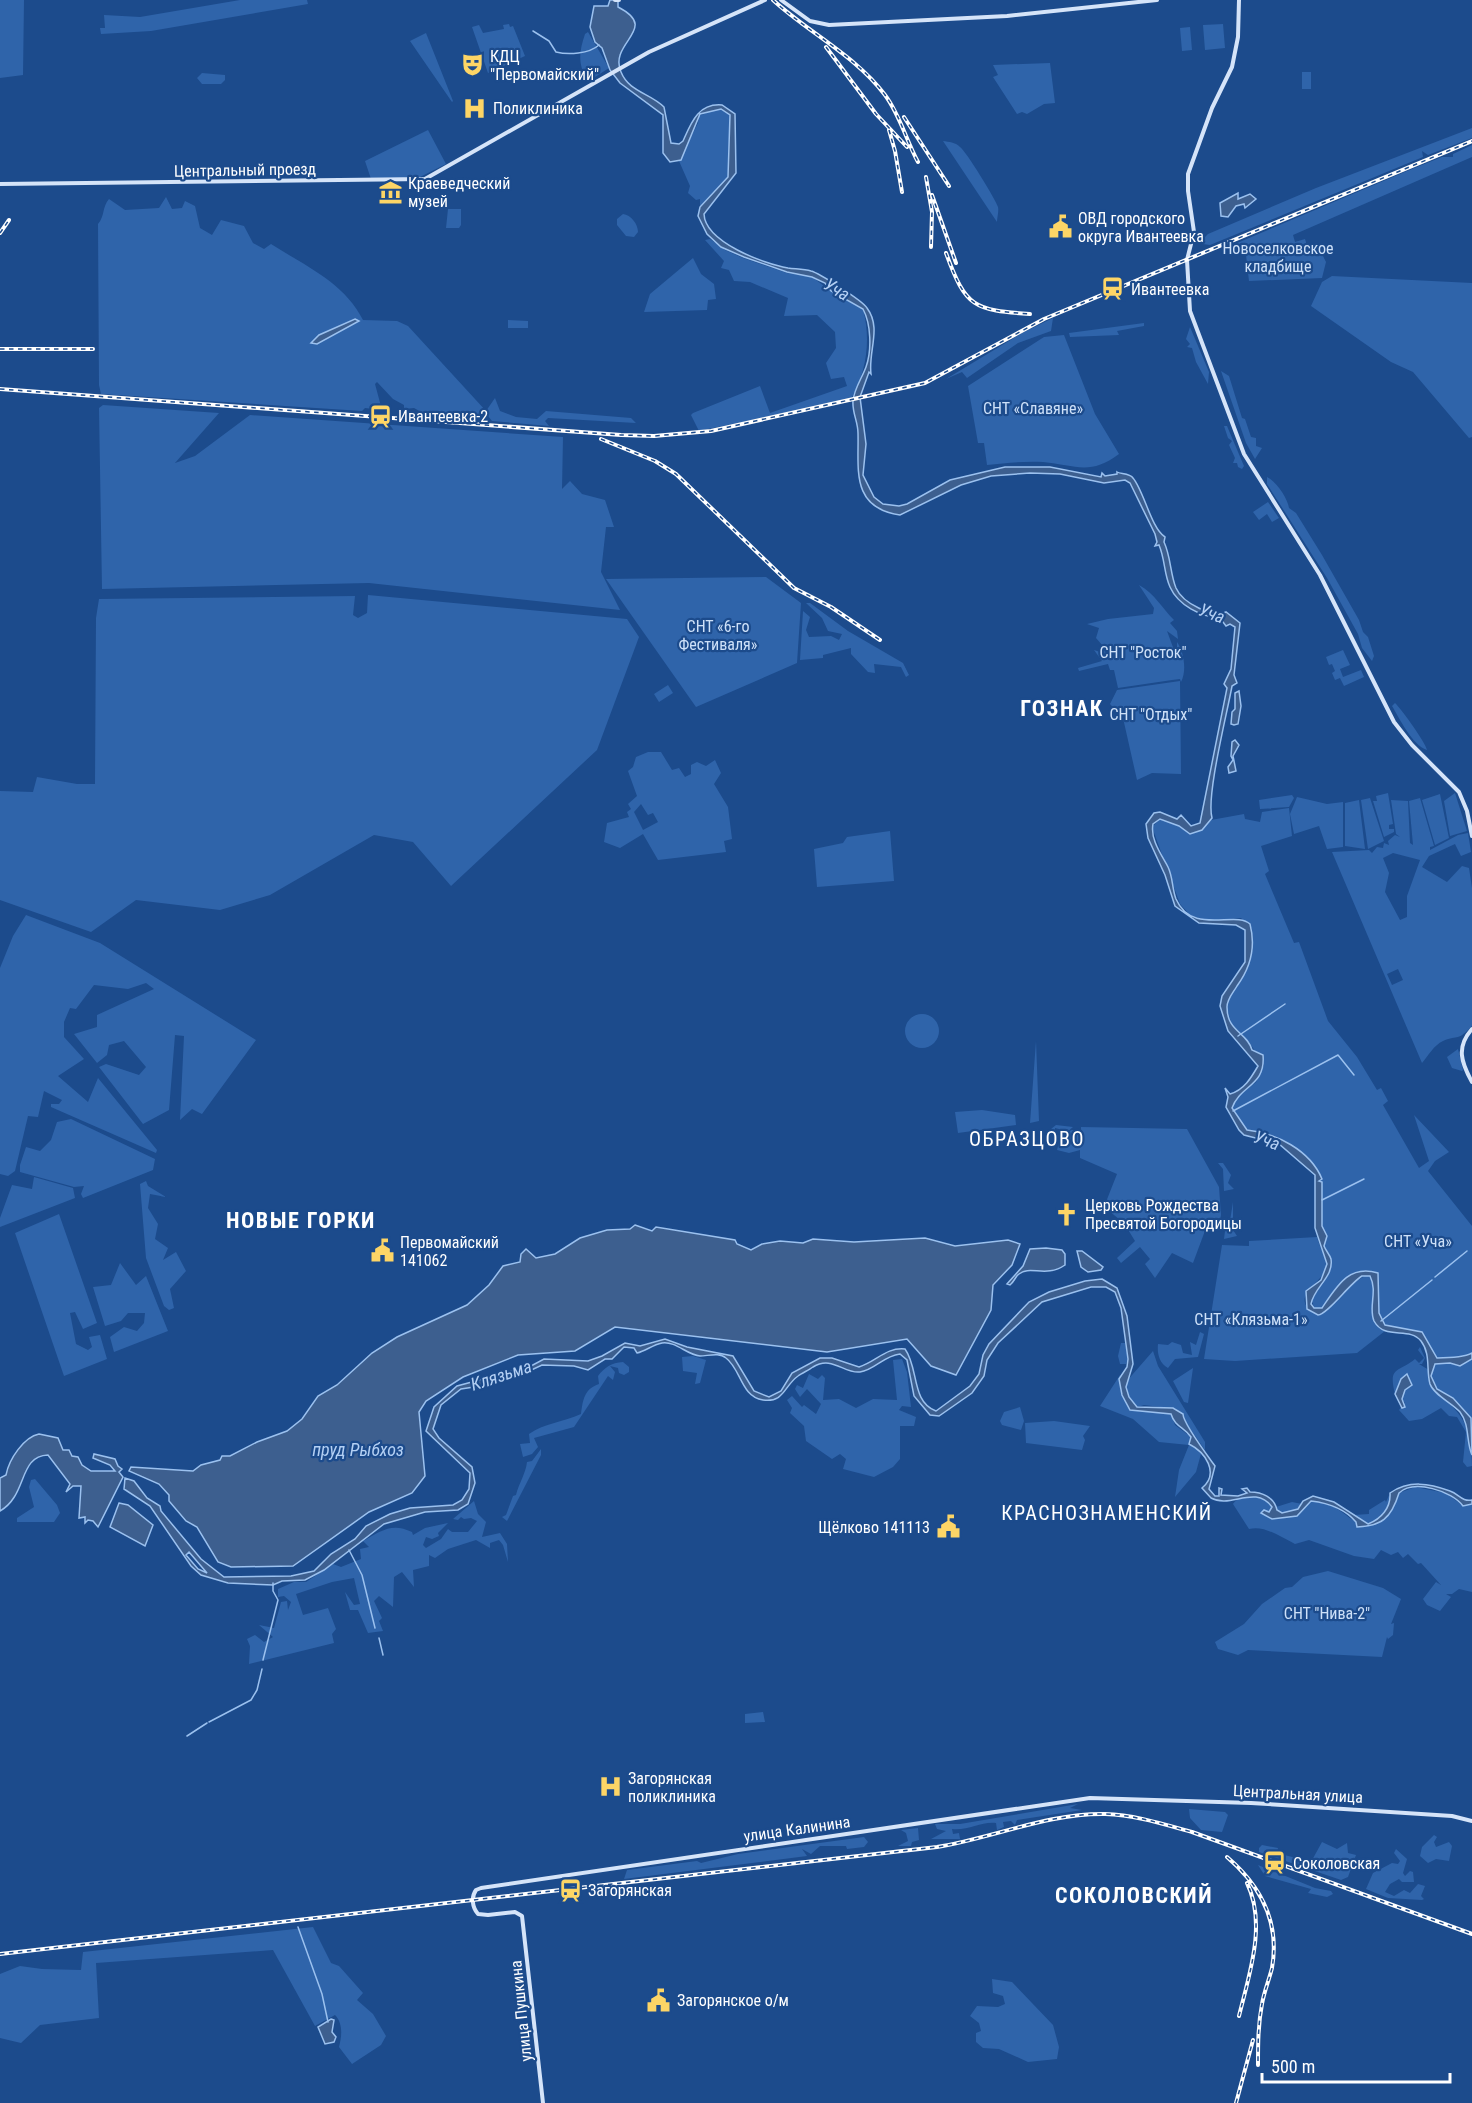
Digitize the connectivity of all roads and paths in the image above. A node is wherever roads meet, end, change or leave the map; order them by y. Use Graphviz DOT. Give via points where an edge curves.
graph roads {
  1 [pos="765,0"];
  2 [pos="781,0"];
  3 [pos="1157,0"];
  4 [pos="1239,1"];
  5 [pos="0,184"];
  6 [pos="1472,836"];
  7 [pos="1472,1029"];
  8 [pos="1472,1082"];
  9 [pos="1122,1798"];
  10 [pos="1472,1821"];
  11 [pos="522,1917"];
  12 [pos="543,2103"];
  1 -- 5 [label="main road, Центральный проезд" via="682,35 419,180"];
  2 -- 3 [label="main road" via="806,19 826,25 1007,16"];
  4 -- 6 [label="main road" via="1232,67 1188,174 1194,232 1188,254 1188,297 1196,329 1244,454 1320,575 1394,722 1461,794"];
  7 -- 8 [label="main road" via="1462,1041 1462,1058"];
  9 -- 10 [label="main road, Центральная улица" via="1432,1814"];
  9 -- 11 [label="main road, улица Калинина" via="1079,1799 476,1890 473,1904 478,1914 517,1912"];
  11 -- 12 [label="main road, улица Пушкина"];
}
